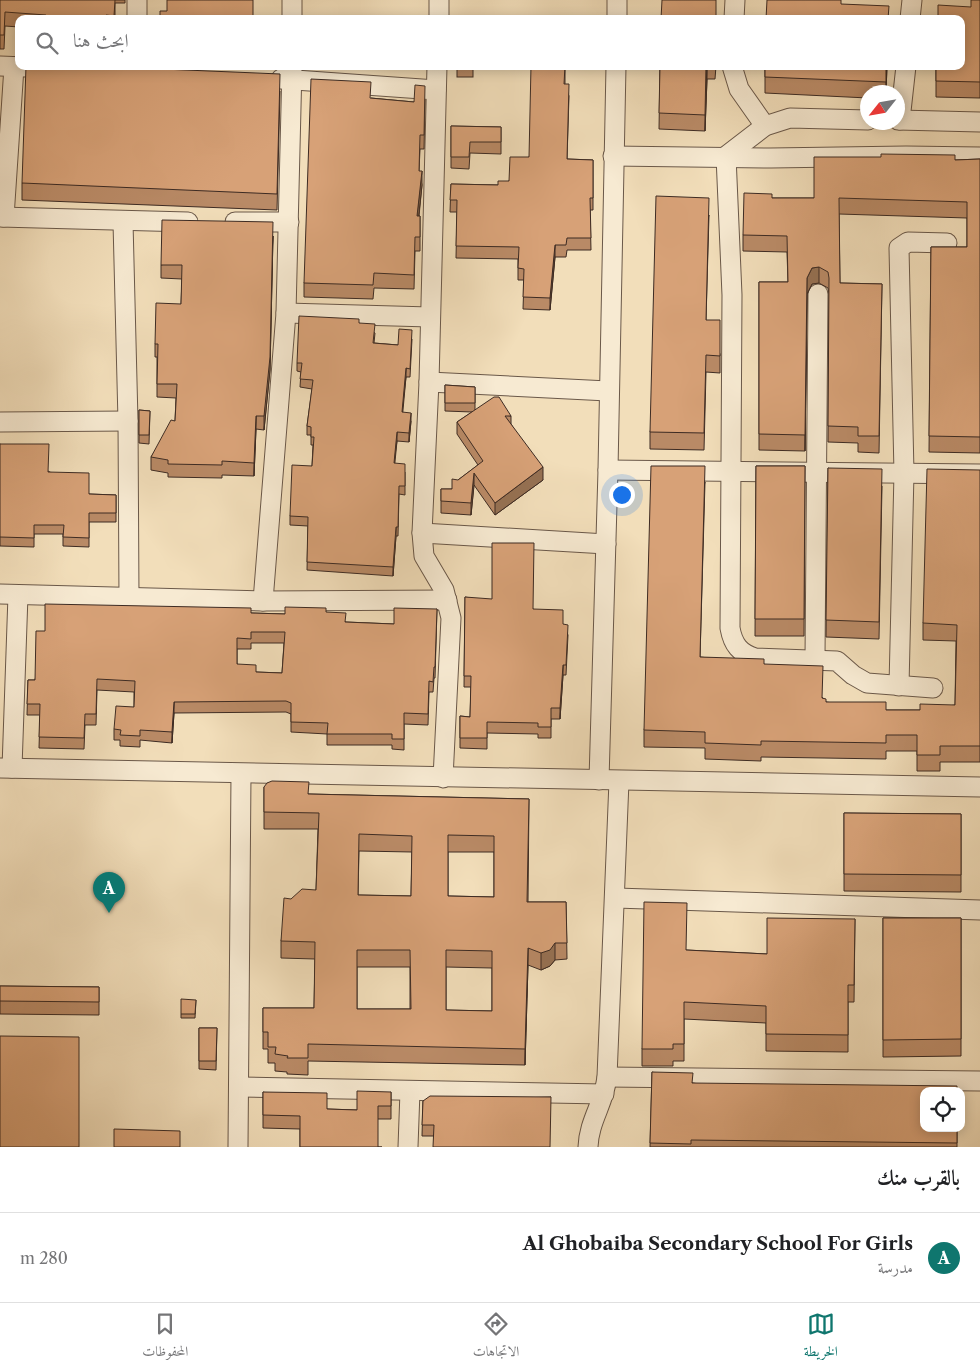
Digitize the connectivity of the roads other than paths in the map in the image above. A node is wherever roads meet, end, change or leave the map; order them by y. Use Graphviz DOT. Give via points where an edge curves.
graph roads {
  1 [pos="137,0"];
  2 [pos="292,0"];
  3 [pos="439,0"];
  4 [pos="617,0"];
  5 [pos="735,0"];
  6 [pos="912,0"];
  7 [pos="137,15"];
  8 [pos="292,15"];
  9 [pos="439,15"];
  10 [pos="617,15"];
  11 [pos="734,15"];
  12 [pos="910,15"];
  13 [pos="7,66"];
  14 [pos="437,70"];
  15 [pos="616,70"];
  16 [pos="733,70"];
  17 [pos="905,70"];
  18 [pos="292,73"];
  19 [pos="263,78"];
  20 [pos="904,85"];
  21 [pos="436,90"];
  22 [pos="860,120"];
  23 [pos="905,120"];
  24 [pos="980,122"];
  25 [pos="765,126"];
  26 [pos="613,156"];
  27 [pos="726,156"];
  28 [pos="980,157"];
  29 [pos="2,217"];
  30 [pos="123,222"];
  31 [pos="289,222"];
  32 [pos="947,243"];
  33 [pos="818,294"];
  34 [pos="286,313"];
  35 [pos="430,317"];
  36 [pos="429,382"];
  37 [pos="608,391"];
  38 [pos="128,421"];
  39 [pos="0,422"];
  40 [pos="733,469"];
  41 [pos="608,470"];
  42 [pos="815,471"];
  43 [pos="904,473"];
  44 [pos="980,474"];
  45 [pos="422,533"];
  46 [pos="606,544"];
  47 [pos="9,595"];
  48 [pos="129,598"];
  49 [pos="447,600"];
  50 [pos="263,601"];
  51 [pos="814,658"];
  52 [pos="899,686"];
  53 [pos="933,688"];
  54 [pos="6,768"];
  55 [pos="241,774"];
  56 [pos="443,778"];
  57 [pos="599,780"];
  58 [pos="619,781"];
  59 [pos="980,787"];
  60 [pos="616,898"];
  61 [pos="980,910"];
  62 [pos="980,1081"];
  63 [pos="606,1086"];
  64 [pos="239,1087"];
  65 [pos="410,1091"];
  66 [pos="238,1147"];
  67 [pos="408,1147"];
  68 [pos="588,1147"];
  1 -- 7 [label="street"];
  2 -- 8 [label="street"];
  3 -- 9 [label="street"];
  4 -- 10 [label="street"];
  5 -- 11 [label="street"];
  6 -- 12 [label="street"];
  13 -- 29 [label="street"];
  14 -- 21 [label="street"];
  15 -- 26 [label="street"];
  16 -- 25 [label="street" via="739,89"];
  17 -- 20 [label="street"];
  18 -- 19 [label="street"];
  18 -- 21 [label="street"];
  18 -- 31 [label="street"];
  21 -- 35 [label="street"];
  22 -- 25 [label="street" via="790,118"];
  23 -- 24 [label="street"];
  25 -- 27 [label="street"];
  26 -- 27 [label="street"];
  26 -- 37 [label="street"];
  27 -- 28 [label="street"];
  27 -- 40 [label="street" via="732,295"];
  29 -- 30 [label="street"];
  30 -- 31 [label="street"];
  30 -- 38 [label="street"];
  31 -- 34 [label="street"];
  32 -- 43 [label="street" via="908,242 899,248"];
  33 -- 42 [label="street"];
  34 -- 35 [label="street"];
  34 -- 50 [label="street"];
  35 -- 36 [label="street"];
  36 -- 37 [label="street"];
  36 -- 45 [label="street"];
  37 -- 41 [label="street"];
  38 -- 39 [label="street"];
  38 -- 48 [label="street"];
  40 -- 41 [label="street"];
  40 -- 42 [label="street"];
  40 -- 51 [label="street" via="732,639 745,655 755,658"];
  41 -- 46 [label="street"];
  42 -- 43 [label="street"];
  42 -- 51 [label="street"];
  43 -- 44 [label="street"];
  43 -- 52 [label="street"];
  45 -- 46 [label="street"];
  45 -- 49 [label="street" via="424,556"];
  46 -- 57 [label="street"];
  47 -- 48 [label="street"];
  47 -- 54 [label="street"];
  48 -- 50 [label="street"];
  49 -- 50 [label="street"];
  49 -- 56 [label="street" via="452,627"];
  51 -- 52 [label="street" via="836,661 867,683"];
  52 -- 53 [label="street"];
  54 -- 55 [label="street"];
  55 -- 56 [label="street"];
  55 -- 64 [label="street"];
  56 -- 57 [label="street"];
  57 -- 58 [label="street"];
  58 -- 59 [label="street"];
  58 -- 60 [label="street"];
  60 -- 61 [label="street"];
  60 -- 63 [label="street"];
  62 -- 63 [label="street"];
  63 -- 65 [label="street"];
  63 -- 68 [label="street" via="590,1125"];
  64 -- 65 [label="street"];
  64 -- 66 [label="street"];
  65 -- 67 [label="street"];
}
